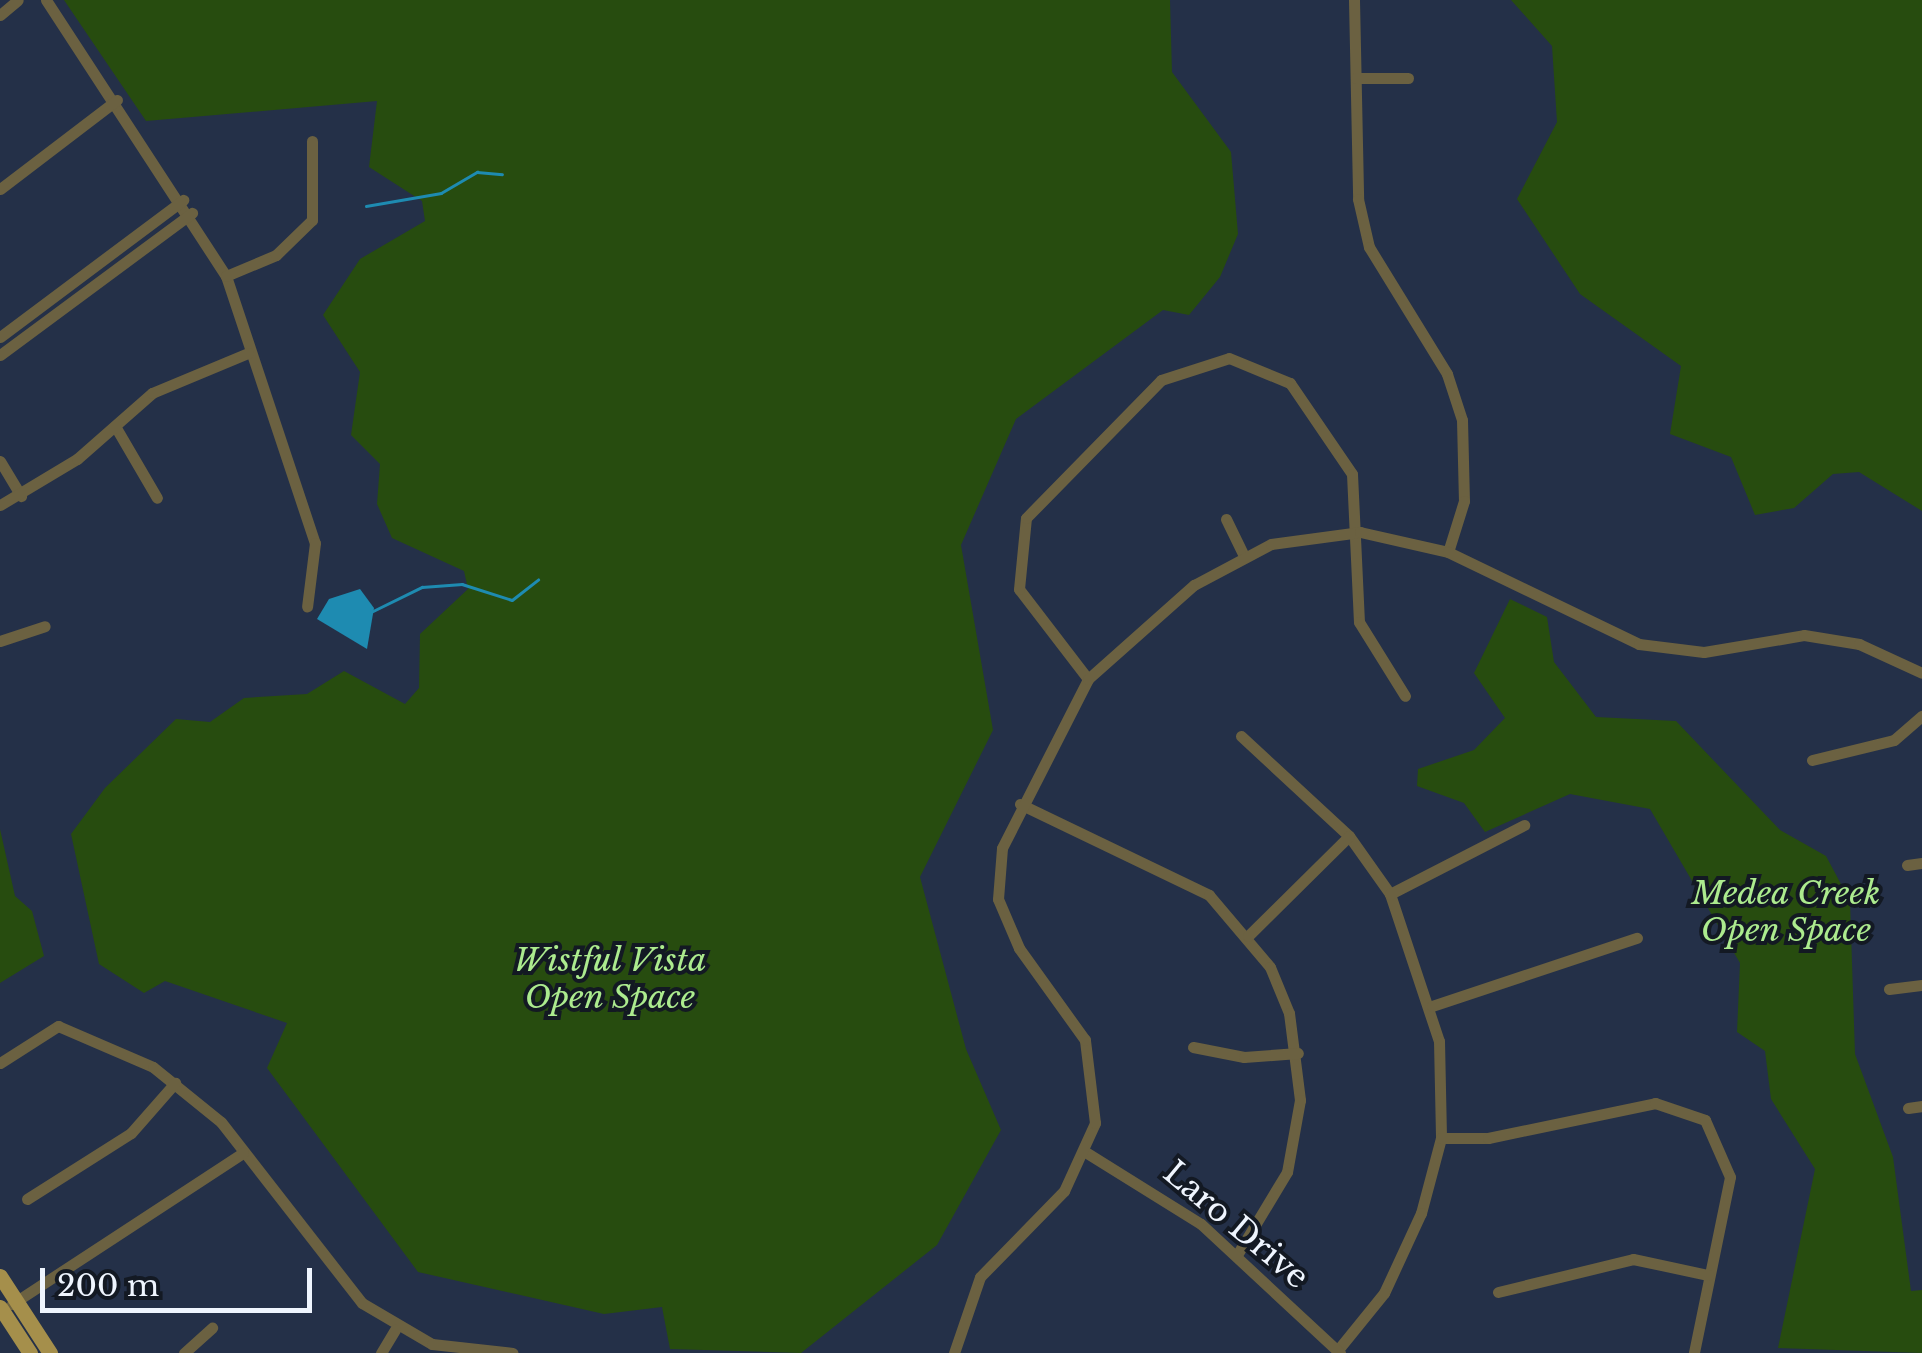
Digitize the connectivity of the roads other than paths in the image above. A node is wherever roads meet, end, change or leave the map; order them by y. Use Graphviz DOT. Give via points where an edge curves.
graph roads {
  1 [pos="18,0"];
  2 [pos="46,0"];
  3 [pos="1354,0"];
  4 [pos="0,16"];
  5 [pos="1356,78"];
  6 [pos="1408,78"];
  7 [pos="118,100"];
  8 [pos="312,141"];
  9 [pos="0,189"];
  10 [pos="183,200"];
  11 [pos="192,213"];
  12 [pos="226,276"];
  13 [pos="68,284"];
  14 [pos="78,294"];
  15 [pos="0,337"];
  16 [pos="248,353"];
  17 [pos="0,355"];
  18 [pos="115,426"];
  19 [pos="0,461"];
  20 [pos="21,496"];
  21 [pos="157,498"];
  22 [pos="0,506"];
  23 [pos="1226,520"];
  24 [pos="1360,532"];
  25 [pos="1448,552"];
  26 [pos="1243,554"];
  27 [pos="307,607"];
  28 [pos="45,626"];
  29 [pos="0,641"];
  30 [pos="1922,672"];
  31 [pos="1088,679"];
  32 [pos="1405,696"];
  33 [pos="1922,716"];
  34 [pos="1240,736"];
  35 [pos="1812,760"];
  36 [pos="1020,804"];
  37 [pos="1524,826"];
  38 [pos="1349,836"];
  39 [pos="1922,863"];
  40 [pos="1907,865"];
  41 [pos="1390,894"];
  42 [pos="1248,936"];
  43 [pos="1637,938"];
  44 [pos="1922,985"];
  45 [pos="1889,990"];
  46 [pos="1432,1006"];
  47 [pos="1194,1047"];
  48 [pos="1298,1052"];
  49 [pos="0,1063"];
  50 [pos="176,1082"];
  51 [pos="1922,1106"];
  52 [pos="1908,1108"];
  53 [pos="1440,1138"];
  54 [pos="1088,1153"];
  55 [pos="243,1154"];
  56 [pos="27,1199"];
  57 [pos="1237,1256"];
  58 [pos="1708,1275"];
  59 [pos="0,1276"];
  60 [pos="1498,1292"];
  61 [pos="6,1306"];
  62 [pos="212,1328"];
  63 [pos="395,1330"];
  64 [pos="1339,1352"];
  65 [pos="30,1353"];
  66 [pos="50,1353"];
  67 [pos="184,1353"];
  68 [pos="381,1353"];
  69 [pos="513,1353"];
  70 [pos="954,1353"];
  71 [pos="1694,1353"];
  1 -- 4 [label="street"];
  2 -- 7 [label="street"];
  3 -- 5 [label="street"];
  5 -- 6 [label="street"];
  5 -- 25 [label="street" via="1368,248 1447,374 1462,420 1464,501"];
  7 -- 9 [label="street"];
  7 -- 10 [label="street"];
  8 -- 12 [label="street" via="312,220 276,255"];
  10 -- 11 [label="street"];
  10 -- 13 [label="street"];
  11 -- 12 [label="street"];
  11 -- 14 [label="street"];
  12 -- 16 [label="street"];
  13 -- 14 [label="street"];
  13 -- 15 [label="street"];
  14 -- 17 [label="street"];
  16 -- 18 [label="street" via="190,370"];
  16 -- 27 [label="street" via="315,543"];
  18 -- 20 [label="street"];
  18 -- 21 [label="street"];
  19 -- 20 [label="street"];
  20 -- 22 [label="street"];
  23 -- 26 [label="street"];
  24 -- 25 [label="street"];
  24 -- 26 [label="street"];
  24 -- 31 [label="street" via="1352,474 1290,383 1229,358 1186,366 1060,476 1026,518 1018,589"];
  24 -- 32 [label="street" via="1359,622"];
  25 -- 30 [label="street" via="1639,644 1704,652 1815,636 1859,644"];
  26 -- 31 [label="street"];
  28 -- 29 [label="street"];
  31 -- 36 [label="street"];
  33 -- 35 [label="street" via="1894,740"];
  34 -- 38 [label="street"];
  36 -- 42 [label="street" via="1160,864 1209,895"];
  36 -- 54 [label="street" via="1002,848 998,899 1020,948 1085,1040 1096,1098"];
  37 -- 41 [label="street"];
  38 -- 41 [label="street"];
  38 -- 42 [label="street"];
  39 -- 40 [label="street"];
  41 -- 46 [label="street"];
  42 -- 48 [label="street" via="1276,982"];
  43 -- 46 [label="street"];
  44 -- 45 [label="street"];
  46 -- 53 [label="street"];
  47 -- 48 [label="street" via="1244,1057"];
  48 -- 57 [label="street" via="1287,1172"];
  49 -- 50 [label="street" via="58,1026"];
  50 -- 55 [label="street"];
  50 -- 56 [label="street" via="130,1133"];
  51 -- 52 [label="street"];
  53 -- 58 [label="street" via="1488,1138 1655,1103 1705,1120 1730,1177"];
  53 -- 64 [label="street" via="1421,1213 1384,1292"];
  54 -- 57 [label="street, Laro Drive" via="1164,1195"];
  54 -- 70 [label="street" via="980,1277"];
  55 -- 61 [label="street"];
  55 -- 63 [label="street" via="340,1280"];
  57 -- 64 [label="street, Laro Drive"];
  58 -- 60 [label="street" via="1633,1259"];
  58 -- 71 [label="street"];
  59 -- 61 [label="main road"];
  61 -- 65 [label="main road"];
  61 -- 66 [label="main road"];
  62 -- 67 [label="street"];
  63 -- 68 [label="street"];
  63 -- 69 [label="street"];
}
